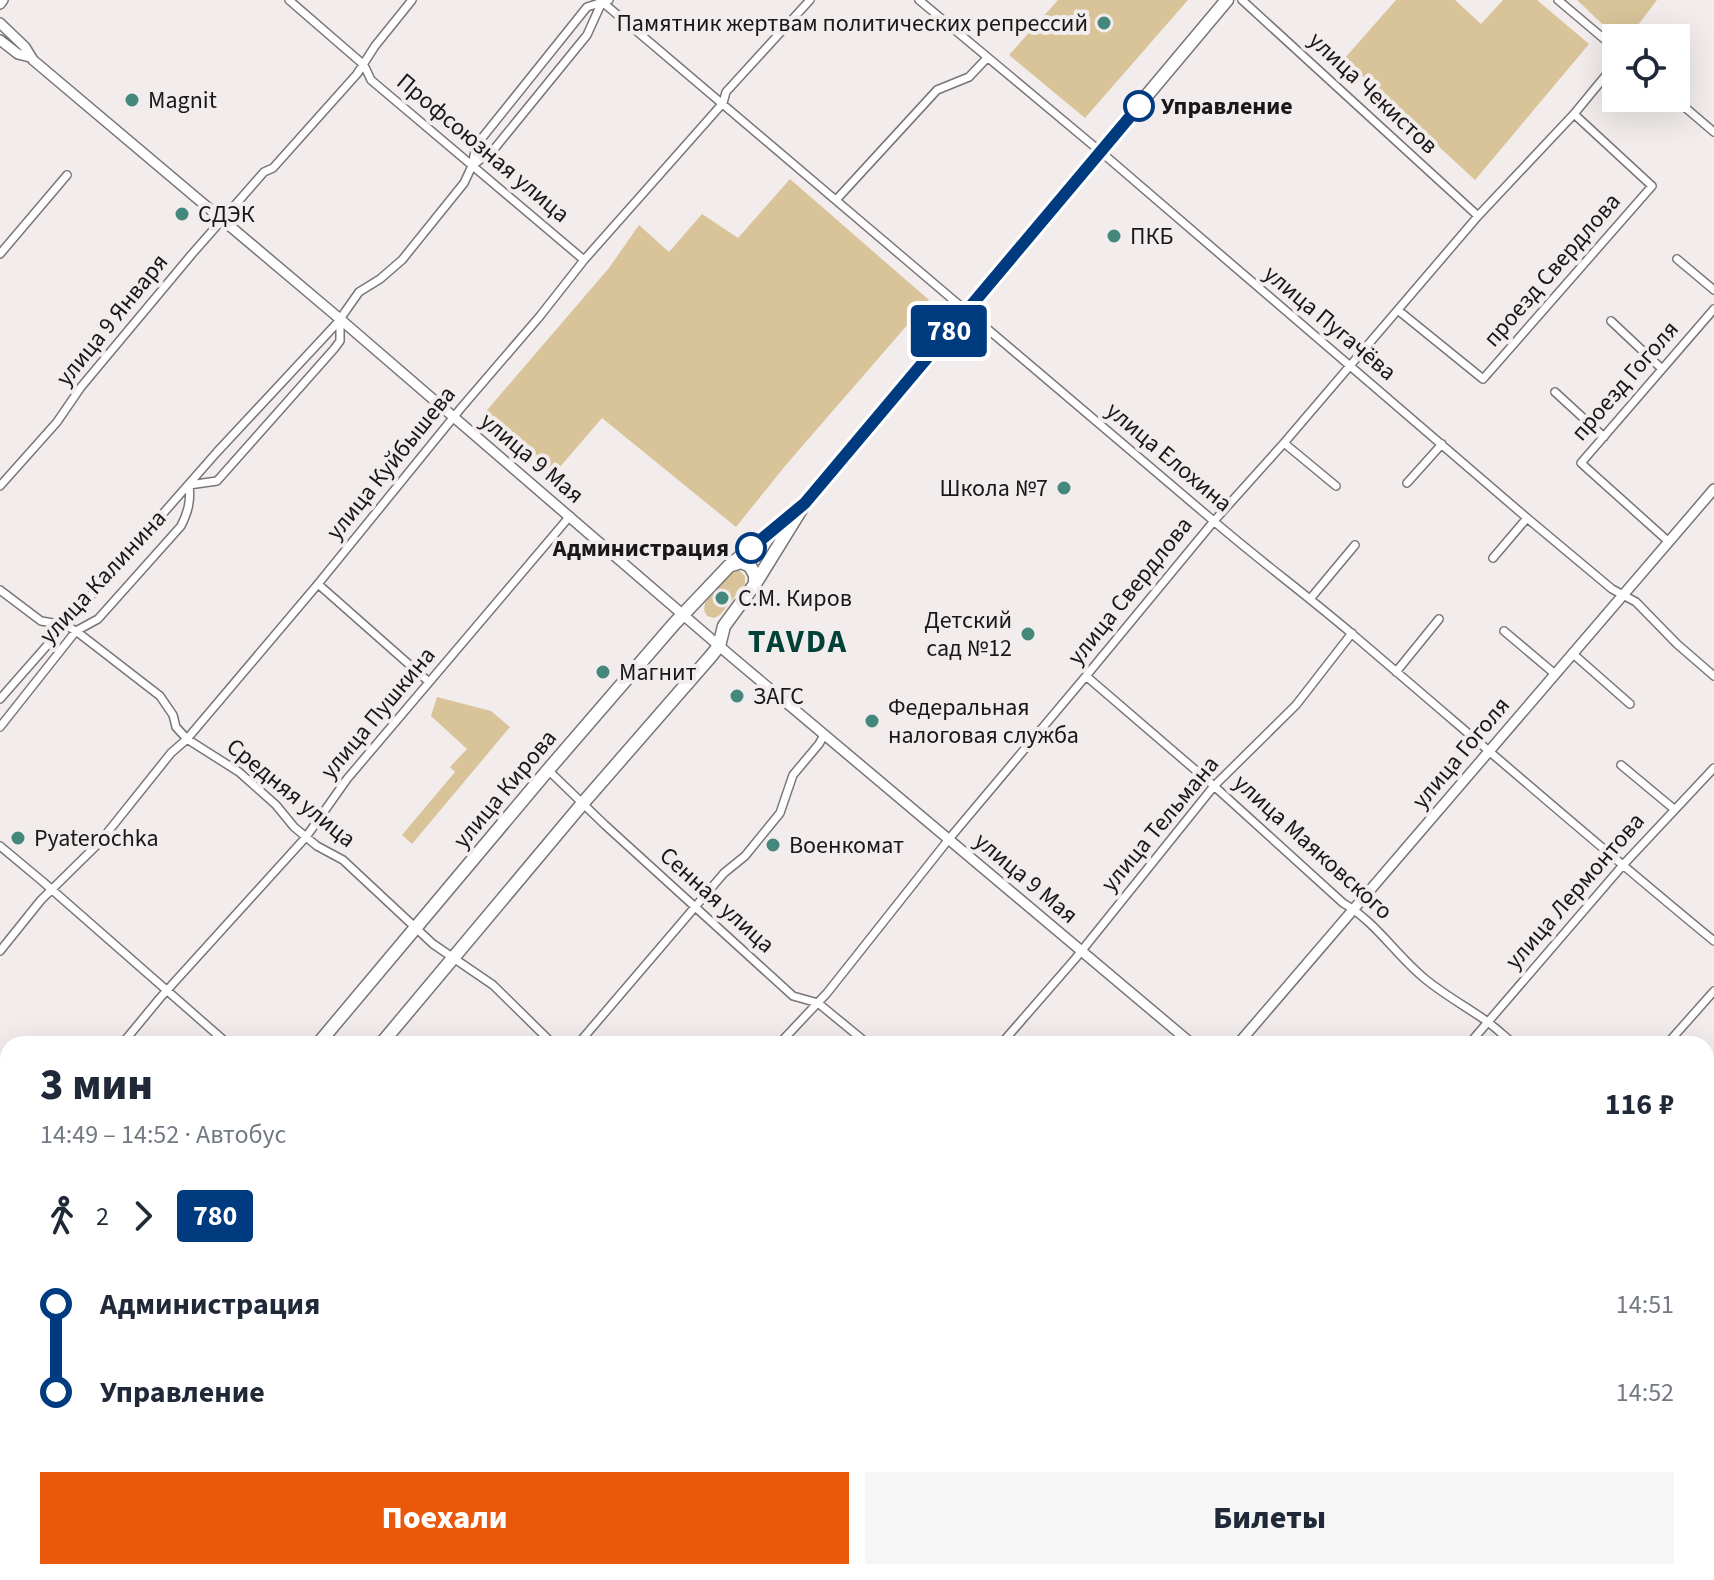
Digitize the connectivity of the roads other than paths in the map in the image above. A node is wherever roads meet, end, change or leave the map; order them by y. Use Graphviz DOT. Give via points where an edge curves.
graph roads {
  1 [pos="289,0"];
  2 [pos="412,0"];
  3 [pos="810,0"];
  4 [pos="919,0"];
  5 [pos="1227,0"];
  6 [pos="1242,0"];
  7 [pos="1558,0"];
  8 [pos="604,1"];
  9 [pos="0,23"];
  10 [pos="1602,37"];
  11 [pos="0,40"];
  12 [pos="30,57"];
  13 [pos="987,58"];
  14 [pos="364,65"];
  15 [pos="1602,80"];
  16 [pos="723,103"];
  17 [pos="1690,112"];
  18 [pos="1574,114"];
  19 [pos="1714,132"];
  20 [pos="1101,152"];
  21 [pos="472,166"];
  22 [pos="67,175"];
  23 [pos="836,200"];
  24 [pos="1478,216"];
  25 [pos="222,220"];
  26 [pos="0,254"];
  27 [pos="1677,259"];
  28 [pos="584,260"];
  29 [pos="1714,290"];
  30 [pos="1714,309"];
  31 [pos="965,311"];
  32 [pos="1399,311"];
  33 [pos="340,319"];
  34 [pos="1611,321"];
  35 [pos="1349,365"];
  36 [pos="1662,369"];
  37 [pos="1555,392"];
  38 [pos="454,418"];
  39 [pos="1604,437"];
  40 [pos="1284,443"];
  41 [pos="1442,444"];
  42 [pos="1407,483"];
  43 [pos="189,485"];
  44 [pos="0,486"];
  45 [pos="1336,486"];
  46 [pos="1714,489"];
  47 [pos="805,503"];
  48 [pos="570,516"];
  49 [pos="1527,518"];
  50 [pos="1214,521"];
  51 [pos="1669,542"];
  52 [pos="1355,545"];
  53 [pos="1493,558"];
  54 [pos="729,566"];
  55 [pos="318,584"];
  56 [pos="755,584"];
  57 [pos="0,590"];
  58 [pos="1624,594"];
  59 [pos="1310,599"];
  60 [pos="683,614"];
  61 [pos="1439,619"];
  62 [pos="65,625"];
  63 [pos="76,631"];
  64 [pos="1504,631"];
  65 [pos="1352,633"];
  66 [pos="719,646"];
  67 [pos="1572,653"];
  68 [pos="1396,672"];
  69 [pos="1555,674"];
  70 [pos="1086,676"];
  71 [pos="1714,676"];
  72 [pos="429,682"];
  73 [pos="0,699"];
  74 [pos="1630,704"];
  75 [pos="0,727"];
  76 [pos="824,735"];
  77 [pos="187,739"];
  78 [pos="1489,751"];
  79 [pos="1621,765"];
  80 [pos="1714,768"];
  81 [pos="548,770"];
  82 [pos="1214,786"];
  83 [pos="583,803"];
  84 [pos="1674,809"];
  85 [pos="306,837"];
  86 [pos="949,839"];
  87 [pos="0,846"];
  88 [pos="1623,865"];
  89 [pos="51,890"];
  90 [pos="695,907"];
  91 [pos="1355,910"];
  92 [pos="415,929"];
  93 [pos="1714,941"];
  94 [pos="0,951"];
  95 [pos="1081,951"];
  96 [pos="453,958"];
  97 [pos="166,991"];
  98 [pos="1714,991"];
  99 [pos="818,1003"];
  100 [pos="1488,1022"];
  101 [pos="129,1036"];
  102 [pos="219,1036"];
  103 [pos="325,1036"];
  104 [pos="388,1036"];
  105 [pos="545,1036"];
  106 [pos="585,1036"];
  107 [pos="787,1036"];
  108 [pos="858,1036"];
  109 [pos="1008,1036"];
  110 [pos="1182,1036"];
  111 [pos="1245,1036"];
  112 [pos="1476,1036"];
  113 [pos="1505,1036"];
  114 [pos="1674,1036"];
  1 -- 14 [label="street, Профсоюзная улица"];
  2 -- 14 [label="street, улица 9 Января"];
  3 -- 16 [label="street, улица Куйбышева" via="726,92"];
  4 -- 13 [label="street, улица Пугачёва"];
  5 -- 20 [label="main road, улица Кирова"];
  6 -- 24 [label="street, улица Чекистов"];
  7 -- 10 [label="street"];
  8 -- 16 [label="street, улица Елохина"];
  8 -- 21 [label="street, улица Калинина" via="587,35 495,148"];
  8 -- 21 [label="street, улица Калинина" via="587,7 491,126"];
  9 -- 12 [label="street, улица 9 Мая"];
  11 -- 12 [label="street, улица 9 Мая"];
  12 -- 25 [label="street, улица 9 Мая"];
  13 -- 20 [label="street, улица Пугачёва"];
  13 -- 23 [label="street" via="969,77 937,90"];
  14 -- 21 [label="street, Профсоюзная улица" via="371,80"];
  14 -- 25 [label="street, улица 9 Января"];
  15 -- 18 [label="street, улица Свердлова"];
  16 -- 23 [label="street, улица Елохина"];
  16 -- 28 [label="street, улица Куйбышева"];
  17 -- 19 [label="street"];
  18 -- 24 [label="street, улица Свердлова"];
  18 -- 32 [label="street, проезд Свердлова" via="1652,186 1483,379"];
  20 -- 31 [label="main road, улица Кирова"];
  20 -- 35 [label="street, улица Пугачёва"];
  21 -- 28 [label="street, Профсоюзная улица"];
  21 -- 33 [label="street, улица Калинина" via="402,260 359,292"];
  22 -- 26 [label="street"];
  23 -- 31 [label="street, улица Елохина"];
  24 -- 32 [label="street, улица Свердлова"];
  25 -- 33 [label="street, улица 9 Мая"];
  25 -- 44 [label="street, улица 9 Января"];
  27 -- 29 [label="street"];
  28 -- 38 [label="street, улица Куйбышева"];
  30 -- 36 [label="street, проезд Гоголя"];
  31 -- 47 [label="main road, улица Кирова"];
  31 -- 50 [label="street, улица Елохина"];
  32 -- 35 [label="street, улица Свердлова"];
  33 -- 38 [label="street, улица 9 Мая"];
  33 -- 43 [label="street, улица Калинина"];
  33 -- 43 [label="street, улица Калинина" via="340,341 217,481"];
  34 -- 36 [label="street"];
  35 -- 40 [label="street, улица Свердлова"];
  35 -- 41 [label="street, улица Пугачёва"];
  36 -- 39 [label="street, проезд Гоголя"];
  37 -- 39 [label="street"];
  38 -- 48 [label="street, улица 9 Мая"];
  38 -- 55 [label="street, улица Куйбышева"];
  39 -- 51 [label="street, проезд Гоголя" via="1581,463"];
  40 -- 45 [label="street"];
  40 -- 50 [label="street, улица Свердлова"];
  41 -- 42 [label="street"];
  41 -- 49 [label="street, улица Пугачёва"];
  43 -- 62 [label="street, улица Калинина"];
  43 -- 63 [label="street, улица Калинина" via="181,526 98,619"];
  46 -- 51 [label="street, улица Гоголя"];
  47 -- 54 [label="main road, улица Кирова"];
  47 -- 56 [label="main road, улица Кирова"];
  48 -- 60 [label="street, улица 9 Мая"];
  48 -- 72 [label="street, улица Пушкина"];
  49 -- 53 [label="street"];
  49 -- 58 [label="street, улица Пугачёва"];
  50 -- 59 [label="street, улица Елохина"];
  50 -- 70 [label="street, улица Свердлова"];
  51 -- 58 [label="street, улица Гоголя"];
  52 -- 59 [label="street"];
  54 -- 56 [label="main road" via="750,566"];
  54 -- 60 [label="main road, улица Кирова"];
  55 -- 72 [label="street"];
  55 -- 77 [label="street, улица Куйбышева"];
  56 -- 66 [label="main road, улица Кирова" via="724,626"];
  57 -- 62 [label="street, Средняя улица" via="41,621"];
  58 -- 67 [label="street, улица Гоголя"];
  58 -- 71 [label="street, улица Пугачёва"];
  59 -- 65 [label="street, улица Елохина"];
  60 -- 66 [label="street, улица 9 Мая"];
  60 -- 81 [label="main road, улица Кирова"];
  61 -- 68 [label="street"];
  62 -- 63 [label="street, Средняя улица"];
  62 -- 73 [label="street, улица Калинина"];
  63 -- 75 [label="street, улица Калинина"];
  63 -- 77 [label="street, Средняя улица" via="160,696"];
  64 -- 69 [label="street"];
  65 -- 68 [label="street, улица Елохина"];
  65 -- 82 [label="street, улица Тельмана" via="1296,705"];
  66 -- 76 [label="street, улица 9 Мая"];
  66 -- 83 [label="main road, улица Кирова"];
  67 -- 69 [label="street, улица Гоголя"];
  67 -- 74 [label="street"];
  68 -- 78 [label="street, улица Елохина"];
  69 -- 78 [label="street, улица Гоголя"];
  70 -- 82 [label="street, улица Маяковского"];
  70 -- 86 [label="street, улица Свердлова"];
  72 -- 85 [label="street, улица Пушкина"];
  76 -- 86 [label="street, улица 9 Мая"];
  76 -- 90 [label="street" via="793,775 780,813"];
  77 -- 85 [label="street, Средняя улица" via="239,772"];
  77 -- 89 [label="street, улица Куйбышева" via="99,843"];
  78 -- 88 [label="street, улица Елохина"];
  78 -- 91 [label="street, улица Гоголя"];
  79 -- 84 [label="street"];
  80 -- 84 [label="street, улица Лермонтова"];
  81 -- 83 [label="street, Сенная улица"];
  81 -- 92 [label="main road, улица Кирова"];
  82 -- 91 [label="street, улица Маяковского"];
  82 -- 95 [label="street, улица Тельмана"];
  83 -- 90 [label="street, Сенная улица"];
  83 -- 96 [label="main road, улица Кирова"];
  84 -- 88 [label="street, улица Лермонтова"];
  85 -- 92 [label="street, Средняя улица" via="343,860"];
  85 -- 97 [label="street, улица Пушкина"];
  86 -- 95 [label="street, улица 9 Мая"];
  86 -- 99 [label="street, улица Свердлова"];
  87 -- 89 [label="street"];
  88 -- 93 [label="street, улица Елохина"];
  88 -- 100 [label="street, улица Лермонтова"];
  89 -- 94 [label="street, улица Куйбышева"];
  89 -- 97 [label="street"];
  90 -- 99 [label="street, Сенная улица" via="793,996"];
  90 -- 106 [label="street"];
  91 -- 100 [label="street, улица Маяковского" via="1424,978"];
  91 -- 111 [label="street, улица Гоголя"];
  92 -- 96 [label="street, Средняя улица"];
  92 -- 103 [label="main road, улица Кирова"];
  95 -- 109 [label="street, улица Тельмана"];
  95 -- 110 [label="street, улица 9 Мая"];
  96 -- 104 [label="main road, улица Кирова"];
  96 -- 105 [label="street, Средняя улица" via="493,985"];
  97 -- 101 [label="street, улица Пушкина"];
  97 -- 102 [label="street"];
  98 -- 114 [label="street"];
  99 -- 107 [label="street, улица Свердлова"];
  99 -- 108 [label="street, Сенная улица"];
  100 -- 112 [label="street, улица Лермонтова"];
  100 -- 113 [label="street, улица Маяковского"];
}
